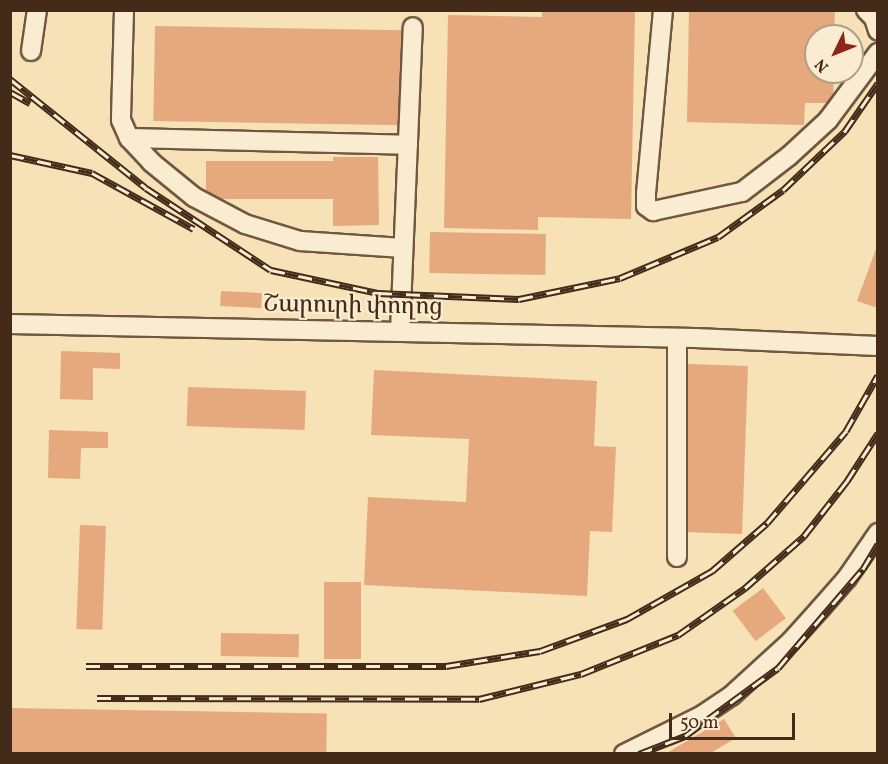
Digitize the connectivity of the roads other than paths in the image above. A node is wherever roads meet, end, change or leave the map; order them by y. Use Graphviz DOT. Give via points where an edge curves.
graph roads {
  1 [pos="37,10"];
  2 [pos="123,10"];
  3 [pos="663,10"];
  4 [pos="866,10"];
  5 [pos="413,27"];
  6 [pos="878,30"];
  7 [pos="31,51"];
  8 [pos="878,53"];
  9 [pos="129,138"];
  10 [pos="408,145"];
  11 [pos="403,248"];
  12 [pos="10,324"];
  13 [pos="400,332"];
  14 [pos="677,338"];
  15 [pos="878,346"];
  16 [pos="878,532"];
  17 [pos="677,557"];
  18 [pos="624,753"];
  1 -- 7 [label="street"];
  2 -- 9 [label="street" via="121,120"];
  3 -- 8 [label="street" via="646,194 646,206 653,211 742,192 828,120"];
  4 -- 6 [label="street"];
  5 -- 10 [label="street"];
  9 -- 10 [label="street"];
  9 -- 11 [label="street" via="194,197 245,224 300,241"];
  10 -- 11 [label="street"];
  11 -- 13 [label="street"];
  12 -- 13 [label="street, Շարուրի փողոց"];
  13 -- 14 [label="street, Շարուրի փողոց"];
  14 -- 15 [label="street, Շարուրի փողոց"];
  14 -- 17 [label="street"];
  16 -- 18 [label="street" via="847,578 819,610 730,696 676,729"];
}
